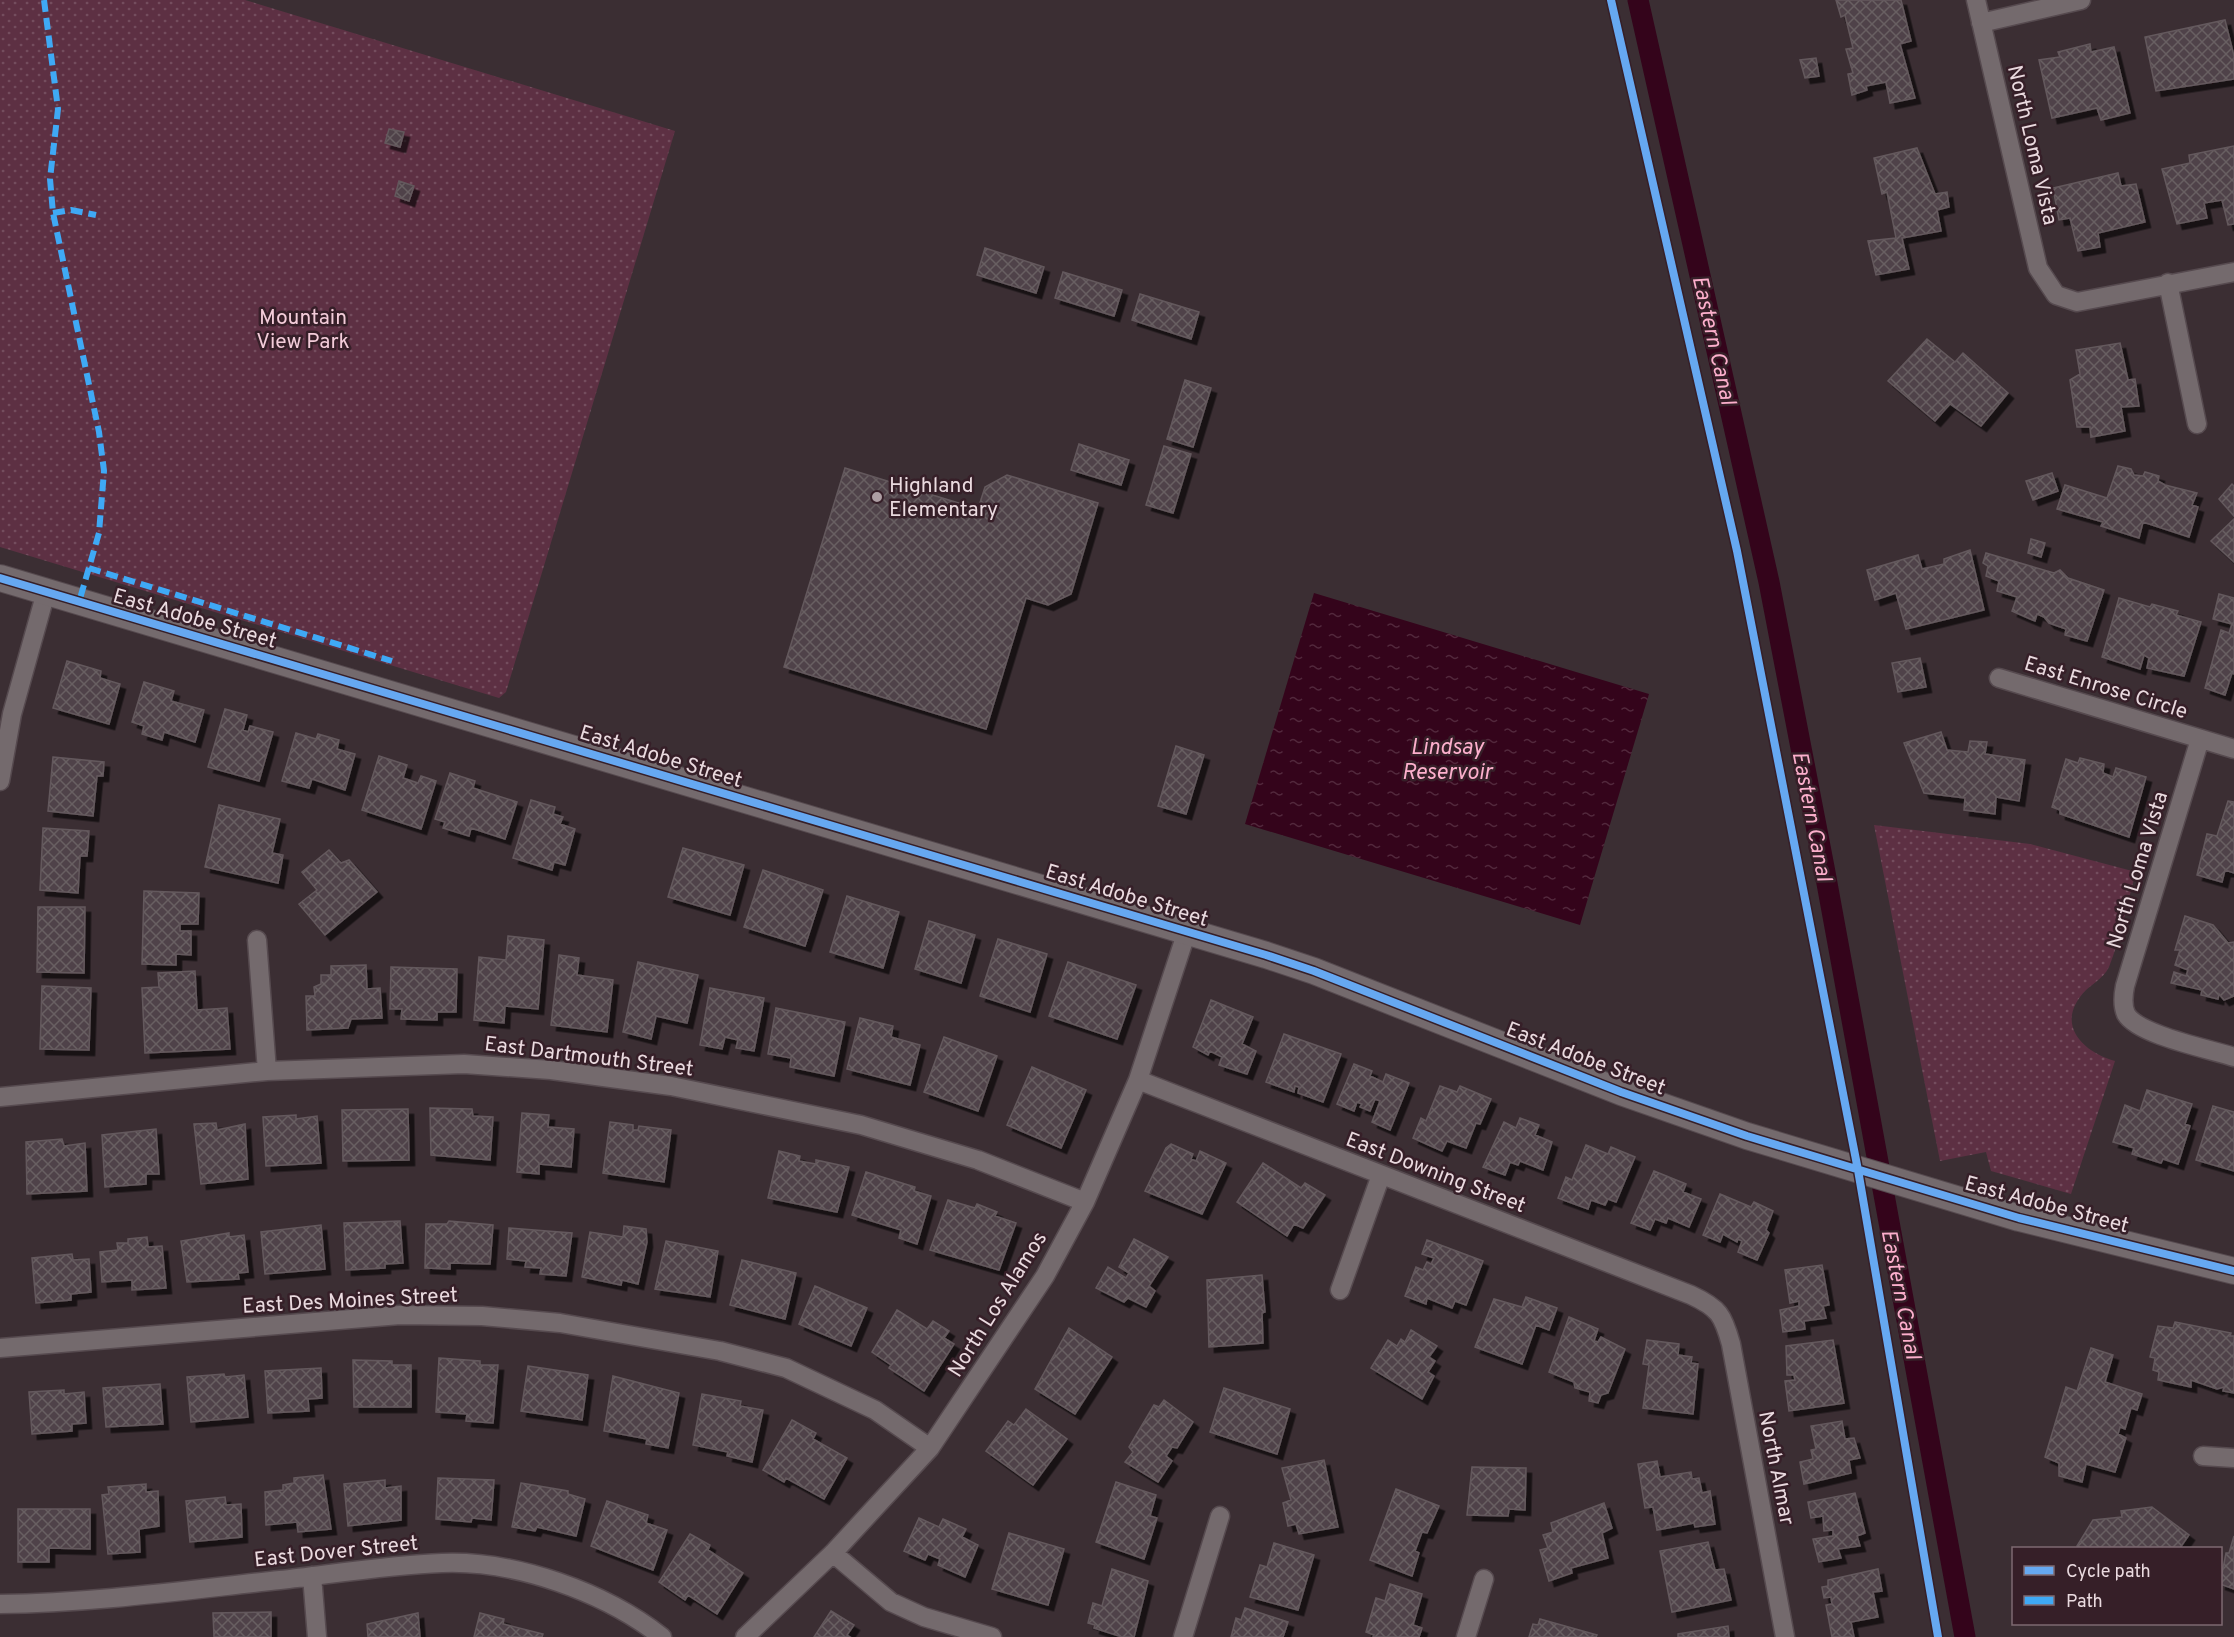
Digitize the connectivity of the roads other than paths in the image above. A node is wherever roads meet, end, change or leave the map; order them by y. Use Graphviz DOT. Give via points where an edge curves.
graph roads {
  1 [pos="1976,0"];
  2 [pos="2081,0"];
  3 [pos="1981,23"];
  4 [pos="2234,272"];
  5 [pos="2168,283"];
  6 [pos="2197,424"];
  7 [pos="0,578"];
  8 [pos="46,592"];
  9 [pos="1999,678"];
  10 [pos="2200,739"];
  11 [pos="2234,749"];
  12 [pos="0,781"];
  13 [pos="1187,931"];
  14 [pos="257,940"];
  15 [pos="2234,1057"];
  16 [pos="267,1071"];
  17 [pos="1138,1080"];
  18 [pos="0,1097"];
  19 [pos="1382,1175"];
  20 [pos="1085,1202"];
  21 [pos="2234,1271"];
  22 [pos="1340,1290"];
  23 [pos="1717,1309"];
  24 [pos="0,1348"];
  25 [pos="930,1448"];
  26 [pos="2203,1456"];
  27 [pos="2234,1458"];
  28 [pos="1220,1516"];
  29 [pos="833,1553"];
  30 [pos="312,1576"];
  31 [pos="1484,1579"];
  32 [pos="0,1604"];
  33 [pos="317,1637"];
  34 [pos="662,1637"];
  35 [pos="745,1637"];
  36 [pos="992,1637"];
  37 [pos="1183,1637"];
  38 [pos="1466,1637"];
  39 [pos="1785,1637"];
  1 -- 3 [label="street, North Loma Vista"];
  2 -- 3 [label="street"];
  3 -- 5 [label="street, North Loma Vista" via="2042,278 2056,295 2077,302"];
  4 -- 5 [label="street"];
  5 -- 6 [label="street"];
  7 -- 8 [label="street, East Adobe Street"];
  8 -- 12 [label="street" via="12,714"];
  8 -- 13 [label="street, East Adobe Street"];
  9 -- 10 [label="street, East Enrose Circle"];
  10 -- 11 [label="street, East Enrose Circle"];
  10 -- 15 [label="street, North Loma Vista" via="2125,986 2124,1005 2133,1022 2152,1032"];
  13 -- 17 [label="street, North Los Alamos"];
  13 -- 21 [label="street, East Adobe Street" via="1314,971 1667,1109 2019,1218"];
  14 -- 16 [label="street"];
  16 -- 18 [label="street, East Dartmouth Street"];
  16 -- 20 [label="street, East Dartmouth Street" via="464,1064 551,1070 671,1086 901,1136 978,1160"];
  17 -- 19 [label="street, East Downing Street"];
  17 -- 20 [label="street, North Los Alamos"];
  19 -- 22 [label="street"];
  19 -- 23 [label="street, East Downing Street"];
  20 -- 25 [label="street, North Los Alamos" via="1004,1341"];
  23 -- 39 [label="street, North Almar" via="1731,1344"];
  24 -- 25 [label="street, East Des Moines Street" via="400,1315 482,1316 560,1323 720,1351 786,1368 875,1410"];
  25 -- 29 [label="street, North Los Alamos"];
  26 -- 27 [label="street"];
  28 -- 37 [label="street"];
  29 -- 35 [label="street, North Los Alamos"];
  29 -- 36 [label="street" via="891,1602 924,1617"];
  30 -- 32 [label="street, East Dover Street" via="109,1599"];
  30 -- 33 [label="street"];
  30 -- 34 [label="street, East Dover Street" via="443,1563 507,1570 561,1583 606,1602"];
  31 -- 38 [label="street"];
}
